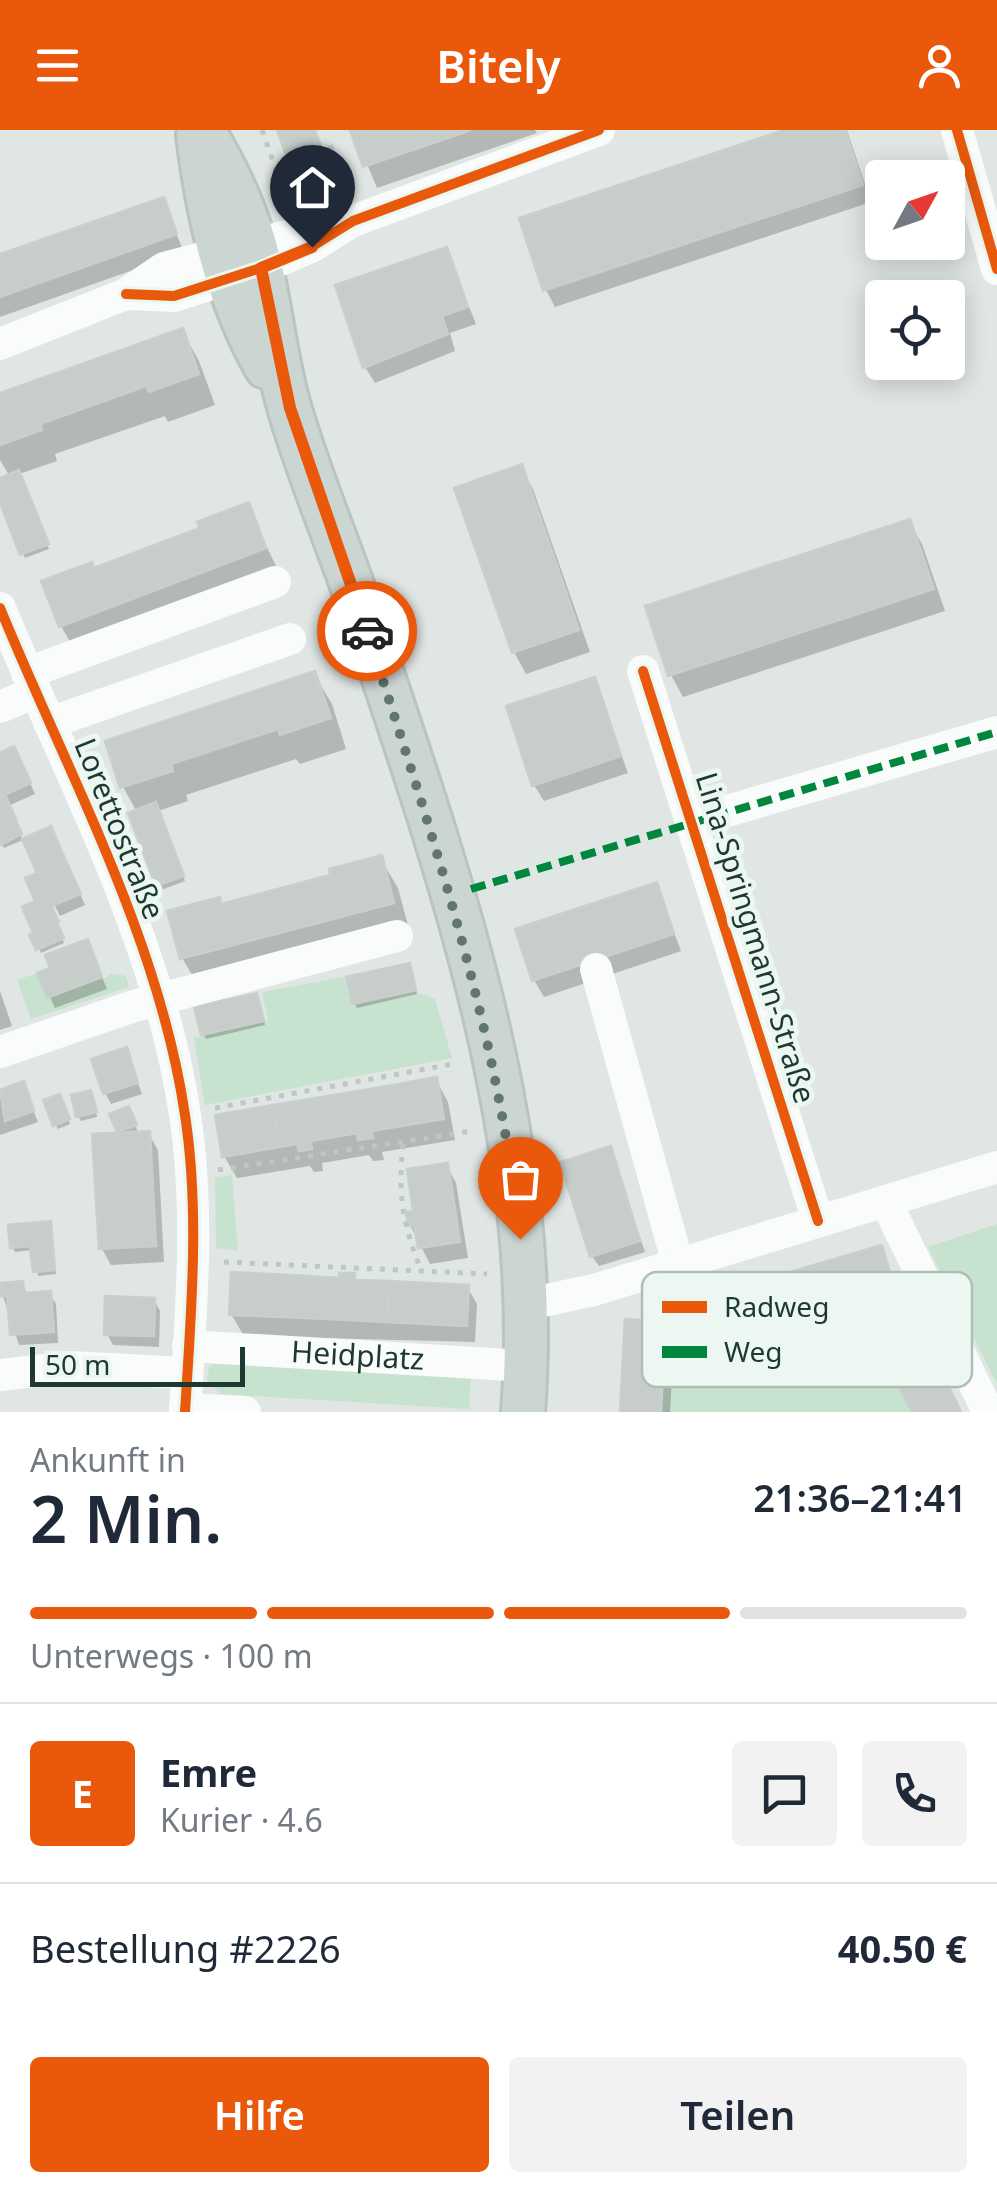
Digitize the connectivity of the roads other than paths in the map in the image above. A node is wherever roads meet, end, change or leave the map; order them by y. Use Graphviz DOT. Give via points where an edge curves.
graph roads {
  1 [pos="200,130"];
  2 [pos="599,130"];
  3 [pos="957,130"];
  4 [pos="249,250"];
  5 [pos="997,269"];
  6 [pos="0,344"];
  7 [pos="274,582"];
  8 [pos="0,608"];
  9 [pos="290,639"];
  10 [pos="643,670"];
  11 [pos="31,683"];
  12 [pos="0,708"];
  13 [pos="49,724"];
  14 [pos="997,732"];
  15 [pos="693,821"];
  16 [pos="397,936"];
  17 [pos="596,969"];
  18 [pos="158,1000"];
  19 [pos="0,1052"];
  20 [pos="997,1167"];
  21 [pos="886,1202"];
  22 [pos="818,1221"];
  23 [pos="678,1264"];
  24 [pos="652,1272"];
  25 [pos="920,1272"];
  26 [pos="642,1275"];
  27 [pos="528,1304"];
  28 [pos="187,1360"];
  29 [pos="526,1366"];
  30 [pos="0,1374"];
  31 [pos="972,1379"];
  32 [pos="185,1410"];
  33 [pos="245,1412"];
  34 [pos="523,1412"];
  35 [pos="988,1412"];
  1 -- 4 [label="main road" via="205,194"];
  2 -- 4 [label="street" via="353,221 312,247"];
  3 -- 5 [label="street"];
  4 -- 6 [label="street" via="164,268 126,294"];
  4 -- 27 [label="main road" via="290,408 451,889 496,1071"];
  7 -- 11 [label="street"];
  8 -- 11 [label="street, Lorettostraße"];
  9 -- 13 [label="street"];
  10 -- 15 [label="street, Lina-Springmann-Straße"];
  11 -- 12 [label="street"];
  11 -- 13 [label="street, Lorettostraße"];
  13 -- 18 [label="street, Lorettostraße"];
  14 -- 15 [label="street, Lina-Springmann-Straße"];
  15 -- 22 [label="street, Lina-Springmann-Straße"];
  16 -- 18 [label="street"];
  17 -- 23 [label="street"];
  18 -- 19 [label="street"];
  18 -- 28 [label="street, Lorettostraße" via="185,1114 190,1173"];
  20 -- 21 [label="street"];
  21 -- 22 [label="street"];
  21 -- 25 [label="street"];
  22 -- 23 [label="street"];
  23 -- 24 [label="street"];
  26 -- 27 [label="street"];
  27 -- 29 [label="main road"];
  28 -- 29 [label="street, Heidplatz"];
  28 -- 30 [label="street, Heidplatz"];
  28 -- 32 [label="street, Lorettostraße"];
  29 -- 34 [label="main road"];
  31 -- 35 [label="street"];
  32 -- 33 [label="street"];
}
